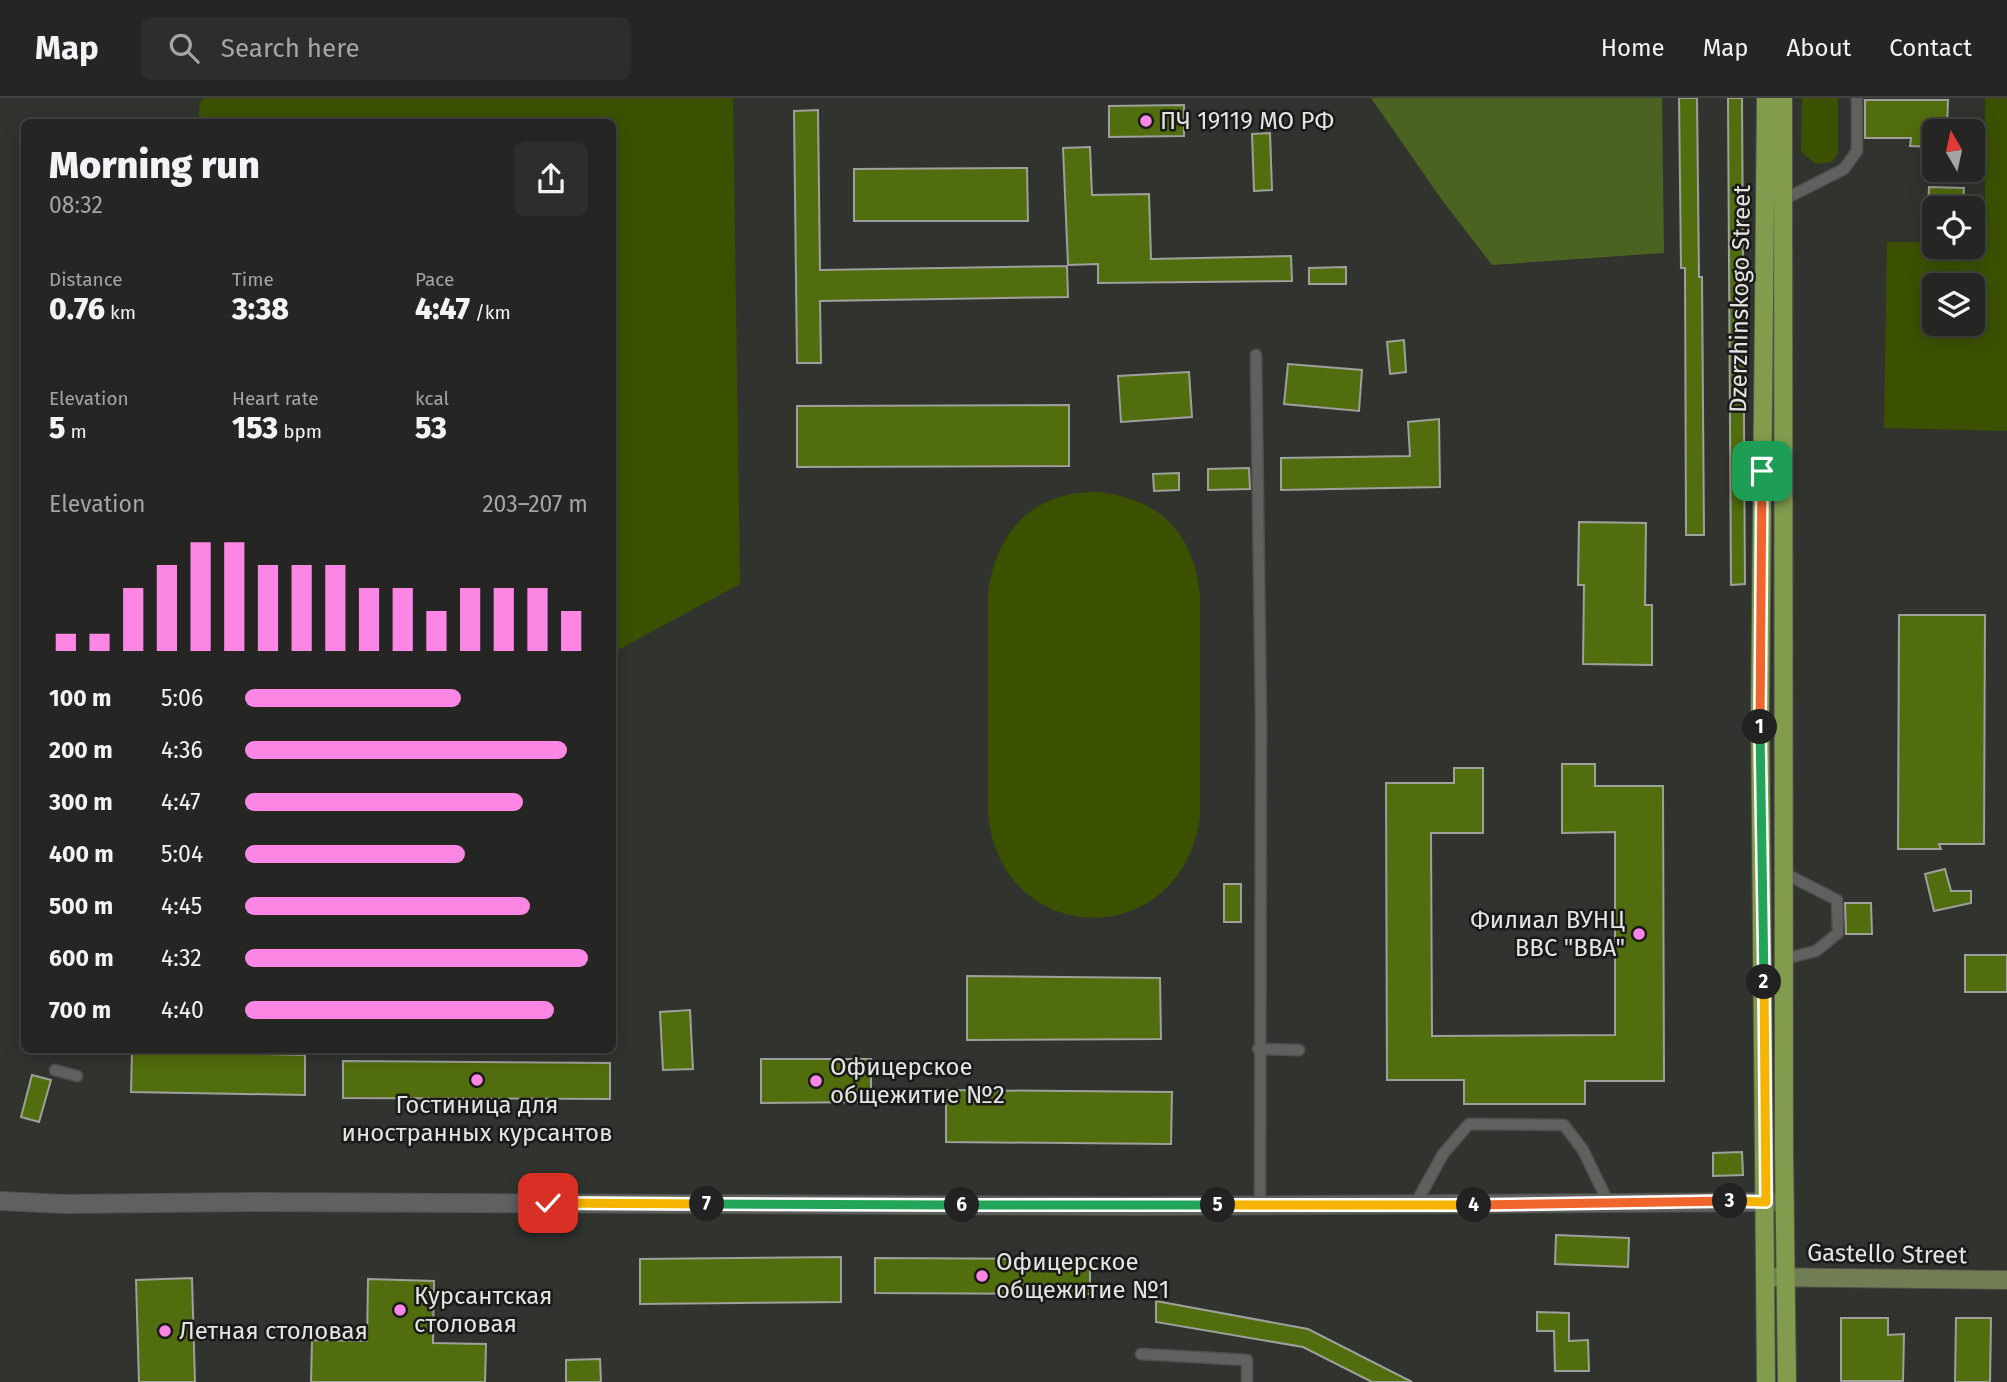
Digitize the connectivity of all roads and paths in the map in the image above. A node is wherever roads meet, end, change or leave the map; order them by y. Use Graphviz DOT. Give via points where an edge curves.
graph roads {
  1 [pos="1766,98"];
  2 [pos="1783,98"];
  3 [pos="1857,98"];
  4 [pos="1783,200"];
  5 [pos="1256,355"];
  6 [pos="1784,713"];
  7 [pos="1760,714"];
  8 [pos="1784,873"];
  9 [pos="1784,959"];
  10 [pos="1258,1049"];
  11 [pos="1299,1050"];
  12 [pos="55,1070"];
  13 [pos="77,1076"];
  14 [pos="0,1201"];
  15 [pos="1766,1202"];
  16 [pos="1785,1202"];
  17 [pos="1260,1204"];
  18 [pos="1609,1204"];
  19 [pos="1415,1205"];
  20 [pos="1766,1277"];
  21 [pos="1787,1278"];
  22 [pos="2007,1280"];
  23 [pos="1141,1354"];
  24 [pos="1247,1382"];
  25 [pos="1766,1382"];
  26 [pos="1787,1382"];
  1 -- 7 [label="main road, Dzerzhinskogo Street"];
  2 -- 4 [label="main road, Dzerzhinskogo Street"];
  3 -- 4 [label="lane" via="1857,150 1844,169"];
  4 -- 6 [label="main road, Dzerzhinskogo Street"];
  5 -- 10 [label="lane" via="1261,719"];
  6 -- 7 [label="lane"];
  6 -- 8 [label="main road, Dzerzhinskogo Street"];
  7 -- 15 [label="main road, Dzerzhinskogo Street"];
  8 -- 9 [label="main road, Dzerzhinskogo Street"];
  8 -- 9 [label="lane" via="1838,900 1838,933 1816,951"];
  9 -- 16 [label="main road, Dzerzhinskogo Street"];
  10 -- 11 [label="lane"];
  10 -- 17 [label="lane"];
  12 -- 13 [label="lane"];
  14 -- 17 [label="street"];
  15 -- 16 [label="street"];
  15 -- 18 [label="street"];
  15 -- 20 [label="main road, Dzerzhinskogo Street"];
  16 -- 21 [label="main road, Dzerzhinskogo Street"];
  17 -- 19 [label="street"];
  18 -- 19 [label="street"];
  18 -- 19 [label="lane" via="1583,1150 1564,1125 1469,1124 1443,1154"];
  20 -- 21 [label="street, Gastello Street"];
  20 -- 25 [label="main road, Dzerzhinskogo Street"];
  21 -- 22 [label="street, Gastello Street"];
  21 -- 26 [label="main road, Dzerzhinskogo Street"];
  23 -- 24 [label="lane" via="1247,1360"];
}
